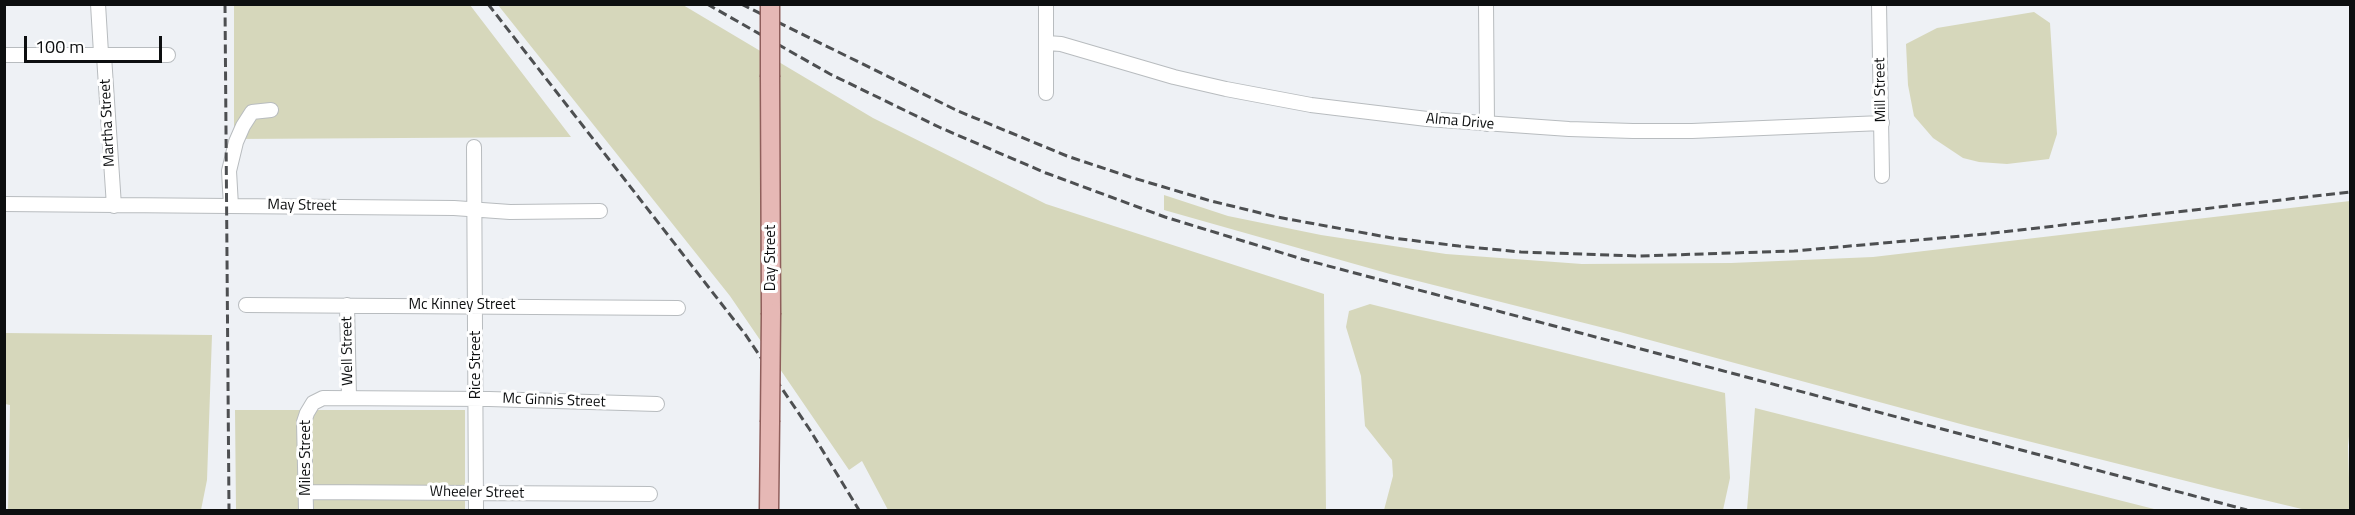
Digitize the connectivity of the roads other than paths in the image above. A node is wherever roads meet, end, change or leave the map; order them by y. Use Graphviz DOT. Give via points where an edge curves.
graph roads {
  1 [pos="98,4"];
  2 [pos="770,4"];
  3 [pos="1046,4"];
  4 [pos="1486,4"];
  5 [pos="1879,4"];
  6 [pos="1047,43"];
  7 [pos="4,55"];
  8 [pos="104,56"];
  9 [pos="168,56"];
  10 [pos="1046,93"];
  11 [pos="272,110"];
  12 [pos="1882,123"];
  13 [pos="1487,124"];
  14 [pos="474,147"];
  15 [pos="1882,176"];
  16 [pos="4,204"];
  17 [pos="114,206"];
  18 [pos="231,206"];
  19 [pos="475,210"];
  20 [pos="600,211"];
  21 [pos="246,305"];
  22 [pos="347,305"];
  23 [pos="476,305"];
  24 [pos="678,308"];
  25 [pos="349,397"];
  26 [pos="476,399"];
  27 [pos="657,404"];
  28 [pos="310,407"];
  29 [pos="305,492"];
  30 [pos="476,492"];
  31 [pos="650,495"];
  32 [pos="306,510"];
  33 [pos="476,510"];
  34 [pos="769,510"];
  1 -- 8 [label="street, Martha Street"];
  2 -- 34 [label="main road, Day Street, bridge"];
  3 -- 6 [label="street"];
  4 -- 13 [label="street"];
  5 -- 12 [label="street, Mill Street"];
  6 -- 10 [label="street"];
  6 -- 13 [label="street, Alma Drive" via="1275,99"];
  7 -- 8 [label="street"];
  8 -- 9 [label="street"];
  8 -- 17 [label="street, Martha Street"];
  11 -- 18 [label="street" via="252,112 236,142 230,171"];
  12 -- 13 [label="street, Alma Drive" via="1692,131"];
  12 -- 15 [label="street, Mill Street"];
  14 -- 19 [label="street, Rice Street"];
  16 -- 17 [label="street, May Street"];
  17 -- 18 [label="street, May Street"];
  18 -- 19 [label="street, May Street"];
  19 -- 20 [label="street, May Street"];
  19 -- 23 [label="street, Rice Street"];
  21 -- 22 [label="street, Mc Kinney Street"];
  22 -- 23 [label="street, Mc Kinney Street"];
  22 -- 25 [label="street, Well Street"];
  23 -- 24 [label="street, Mc Kinney Street"];
  23 -- 26 [label="street, Rice Street"];
  25 -- 26 [label="street, Mc Ginnis Street"];
  25 -- 28 [label="street, Mc Ginnis Street" via="324,398"];
  26 -- 27 [label="street, Mc Ginnis Street"];
  26 -- 30 [label="street, Rice Street"];
  28 -- 29 [label="street, Miles Street" via="304,422"];
  29 -- 30 [label="street, Wheeler Street"];
  29 -- 32 [label="street, Miles Street"];
  30 -- 31 [label="street, Wheeler Street"];
  30 -- 33 [label="street, Rice Street"];
}
